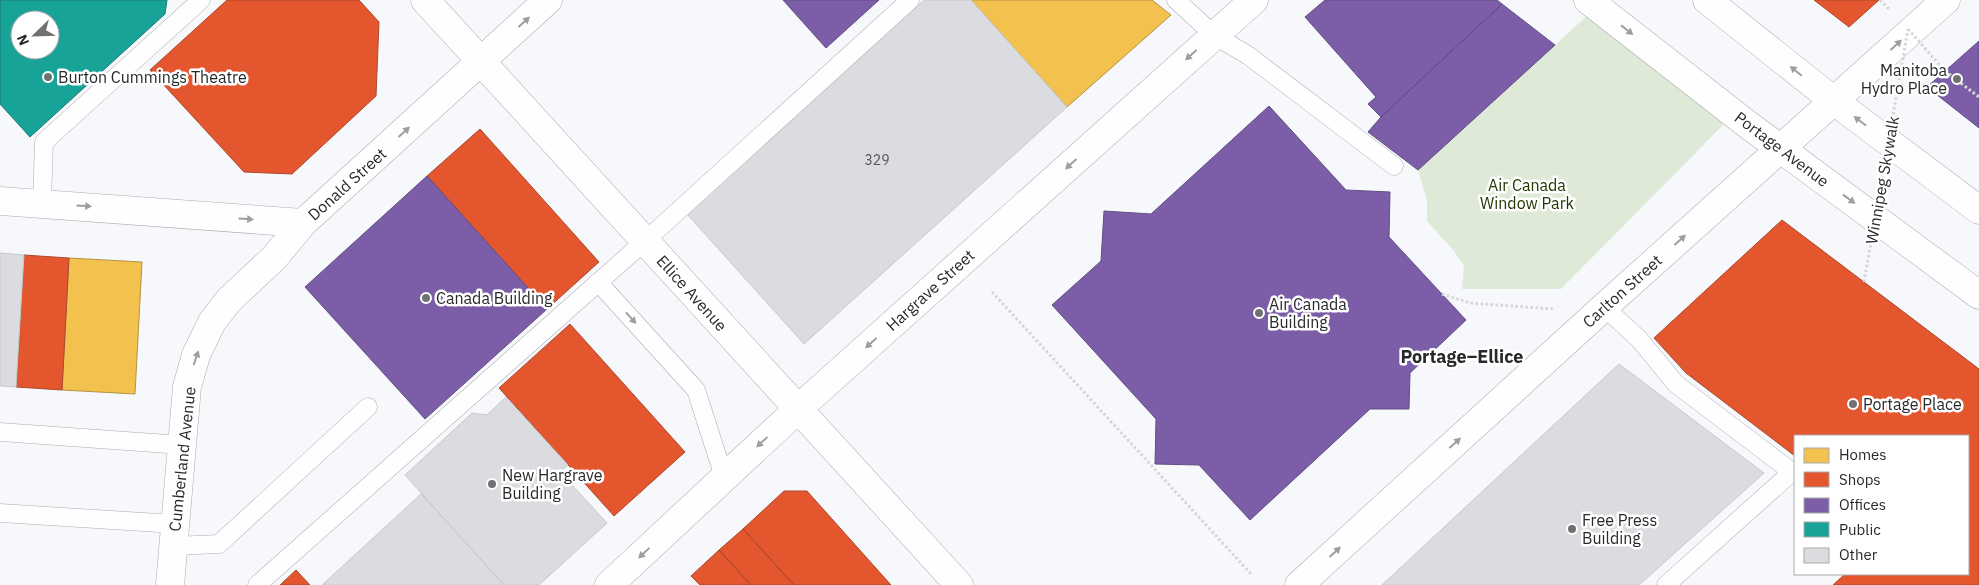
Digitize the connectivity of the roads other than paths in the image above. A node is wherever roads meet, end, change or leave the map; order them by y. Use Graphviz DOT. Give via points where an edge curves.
graph roads {
  1 [pos="201,0"];
  2 [pos="425,0"];
  3 [pos="548,0"];
  4 [pos="910,0"];
  5 [pos="1176,0"];
  6 [pos="1254,0"];
  7 [pos="1588,0"];
  8 [pos="1707,0"];
  9 [pos="1946,0"];
  10 [pos="1214,35"];
  11 [pos="481,61"];
  12 [pos="1834,101"];
  13 [pos="1781,150"];
  14 [pos="1394,166"];
  15 [pos="0,201"];
  16 [pos="42,203"];
  17 [pos="1979,210"];
  18 [pos="303,223"];
  19 [pos="645,241"];
  20 [pos="598,282"];
  21 [pos="1979,295"];
  22 [pos="1604,307"];
  23 [pos="368,408"];
  24 [pos="798,408"];
  25 [pos="0,432"];
  26 [pos="182,445"];
  27 [pos="724,477"];
  28 [pos="0,513"];
  29 [pos="175,535"];
  30 [pos="170,585"];
  31 [pos="257,585"];
  32 [pos="609,585"];
  33 [pos="959,585"];
  34 [pos="1299,585"];
  35 [pos="1666,585"];
  1 -- 16 [label="lane" via="44,142"];
  2 -- 11 [label="main road, Ellice Avenue"];
  11 -- 3 [label="main road, Donald Street, one-way"];
  4 -- 19 [label="lane"];
  5 -- 10 [label="lane"];
  6 -- 10 [label="main road, Hargrave Street"];
  7 -- 13 [label="main road, Portage Avenue, one-way"];
  12 -- 8 [label="main road, one-way"];
  12 -- 9 [label="main road, Carlton Street, one-way"];
  10 -- 14 [label="lane" via="1256,61"];
  10 -- 24 [label="main road, Hargrave Street, one-way"];
  18 -- 11 [label="main road, Donald Street, one-way"];
  11 -- 19 [label="main road, Ellice Avenue"];
  12 -- 13 [label="main road, Carlton Street"];
  17 -- 12 [label="main road, one-way"];
  13 -- 21 [label="main road, Portage Avenue, one-way"];
  22 -- 13 [label="main road, Carlton Street, one-way"];
  15 -- 16 [label="main road, Donald Street"];
  16 -- 18 [label="main road, Donald Street, one-way"];
  26 -- 18 [label="main road, Cumberland Avenue, one-way" via="187,387 196,355 212,322"];
  19 -- 20 [label="lane"];
  19 -- 24 [label="main road, Ellice Avenue"];
  20 -- 27 [label="lane, one-way" via="696,390"];
  20 -- 31 [label="lane"];
  34 -- 22 [label="main road, Carlton Street, one-way"];
  22 -- 35 [label="lane" via="1639,338 1676,384 1792,472"];
  23 -- 29 [label="lane" via="219,544"];
  24 -- 27 [label="main road, Hargrave Street, one-way"];
  24 -- 33 [label="main road, Ellice Avenue"];
  25 -- 26 [label="lane"];
  26 -- 29 [label="main road, Cumberland Avenue"];
  27 -- 32 [label="main road, Hargrave Street, one-way"];
  28 -- 29 [label="lane"];
  29 -- 30 [label="main road, Cumberland Avenue"];
}
